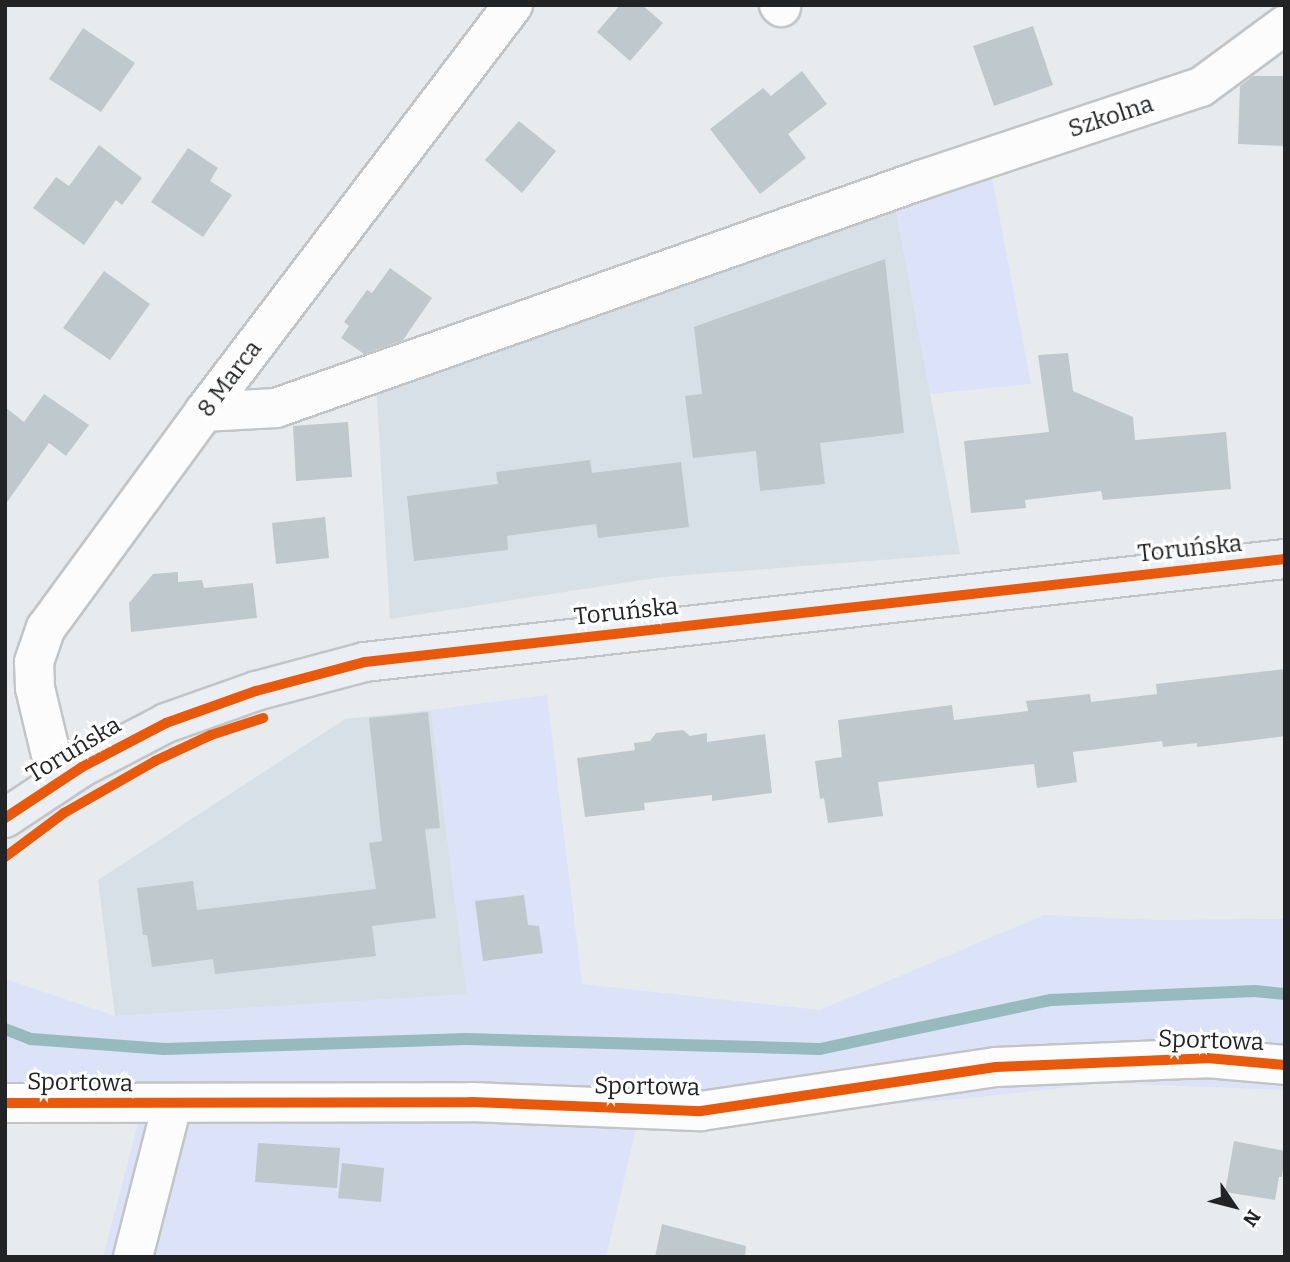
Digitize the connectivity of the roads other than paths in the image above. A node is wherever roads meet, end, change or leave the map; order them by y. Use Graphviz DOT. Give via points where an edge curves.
graph roads {
  1 [pos="513,5"];
  2 [pos="1285,25"];
  3 [pos="204,412"];
  4 [pos="1285,559"];
  5 [pos="60,781"];
  6 [pos="5,818"];
  7 [pos="1285,1065"];
  8 [pos="5,1103"];
  9 [pos="172,1105"];
  10 [pos="133,1257"];
  1 -- 3 [label="street, 8 Marca"];
  2 -- 3 [label="street, Szkolna" via="1201,87 921,180 275,408"];
  3 -- 5 [label="street, 8 Marca" via="62,604 37,646 35,688"];
  4 -- 5 [label="main road, Toruńska" via="365,662 201,709 120,745"];
  5 -- 6 [label="main road, Toruńska"];
  7 -- 9 [label="street, Sportowa" via="1207,1058 996,1067 701,1111 472,1102"];
  8 -- 9 [label="street, Sportowa"];
  9 -- 10 [label="street"];
}
